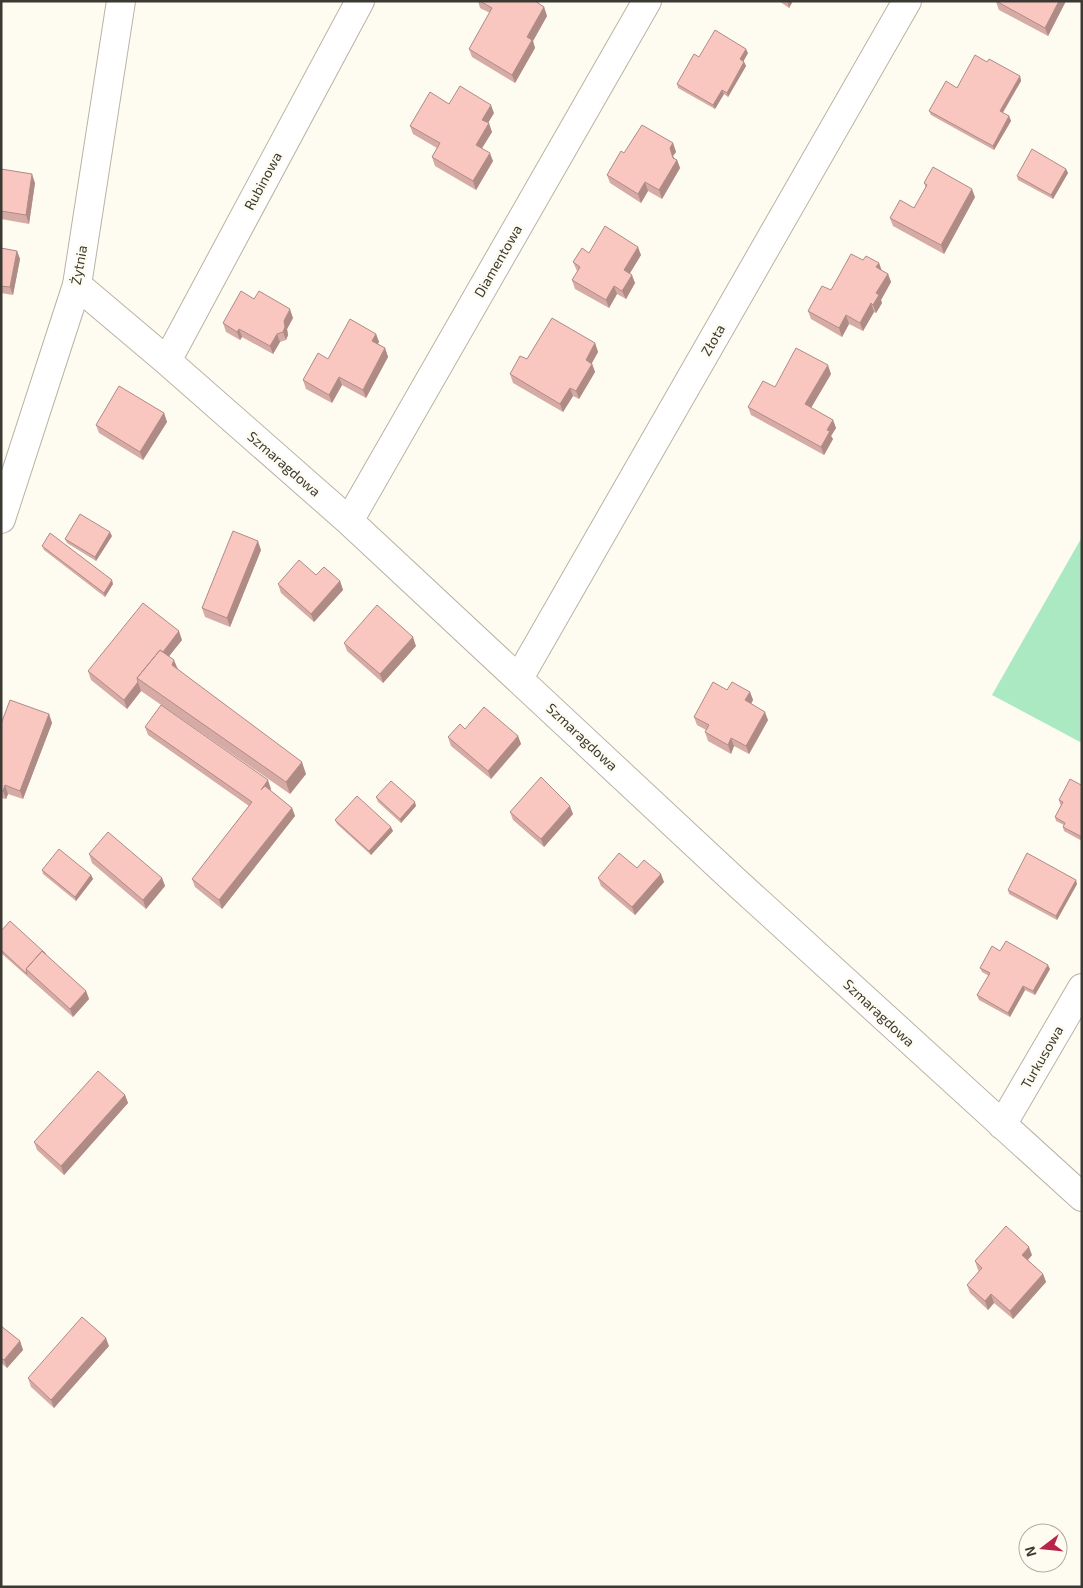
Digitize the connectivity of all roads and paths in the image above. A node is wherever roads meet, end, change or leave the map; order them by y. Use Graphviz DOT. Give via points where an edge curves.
graph roads {
  1 [pos="121,1"];
  2 [pos="360,1"];
  3 [pos="646,1"];
  4 [pos="907,1"];
  5 [pos="77,285"];
  6 [pos="167,361"];
  7 [pos="1,519"];
  8 [pos="349,520"];
  9 [pos="519,678"];
  10 [pos="1082,988"];
  11 [pos="1002,1125"];
  12 [pos="1082,1197"];
  1 -- 5 [label="street, Żytnia"];
  2 -- 6 [label="street, Rubinowa"];
  3 -- 8 [label="street, Diamentowa"];
  4 -- 9 [label="street, Złota"];
  5 -- 6 [label="street, Szmaragdowa"];
  5 -- 7 [label="street, Żytnia"];
  6 -- 8 [label="street, Szmaragdowa"];
  8 -- 9 [label="street, Szmaragdowa"];
  9 -- 11 [label="street, Szmaragdowa"];
  10 -- 11 [label="street, Turkusowa"];
  11 -- 12 [label="street, Szmaragdowa"];
}
